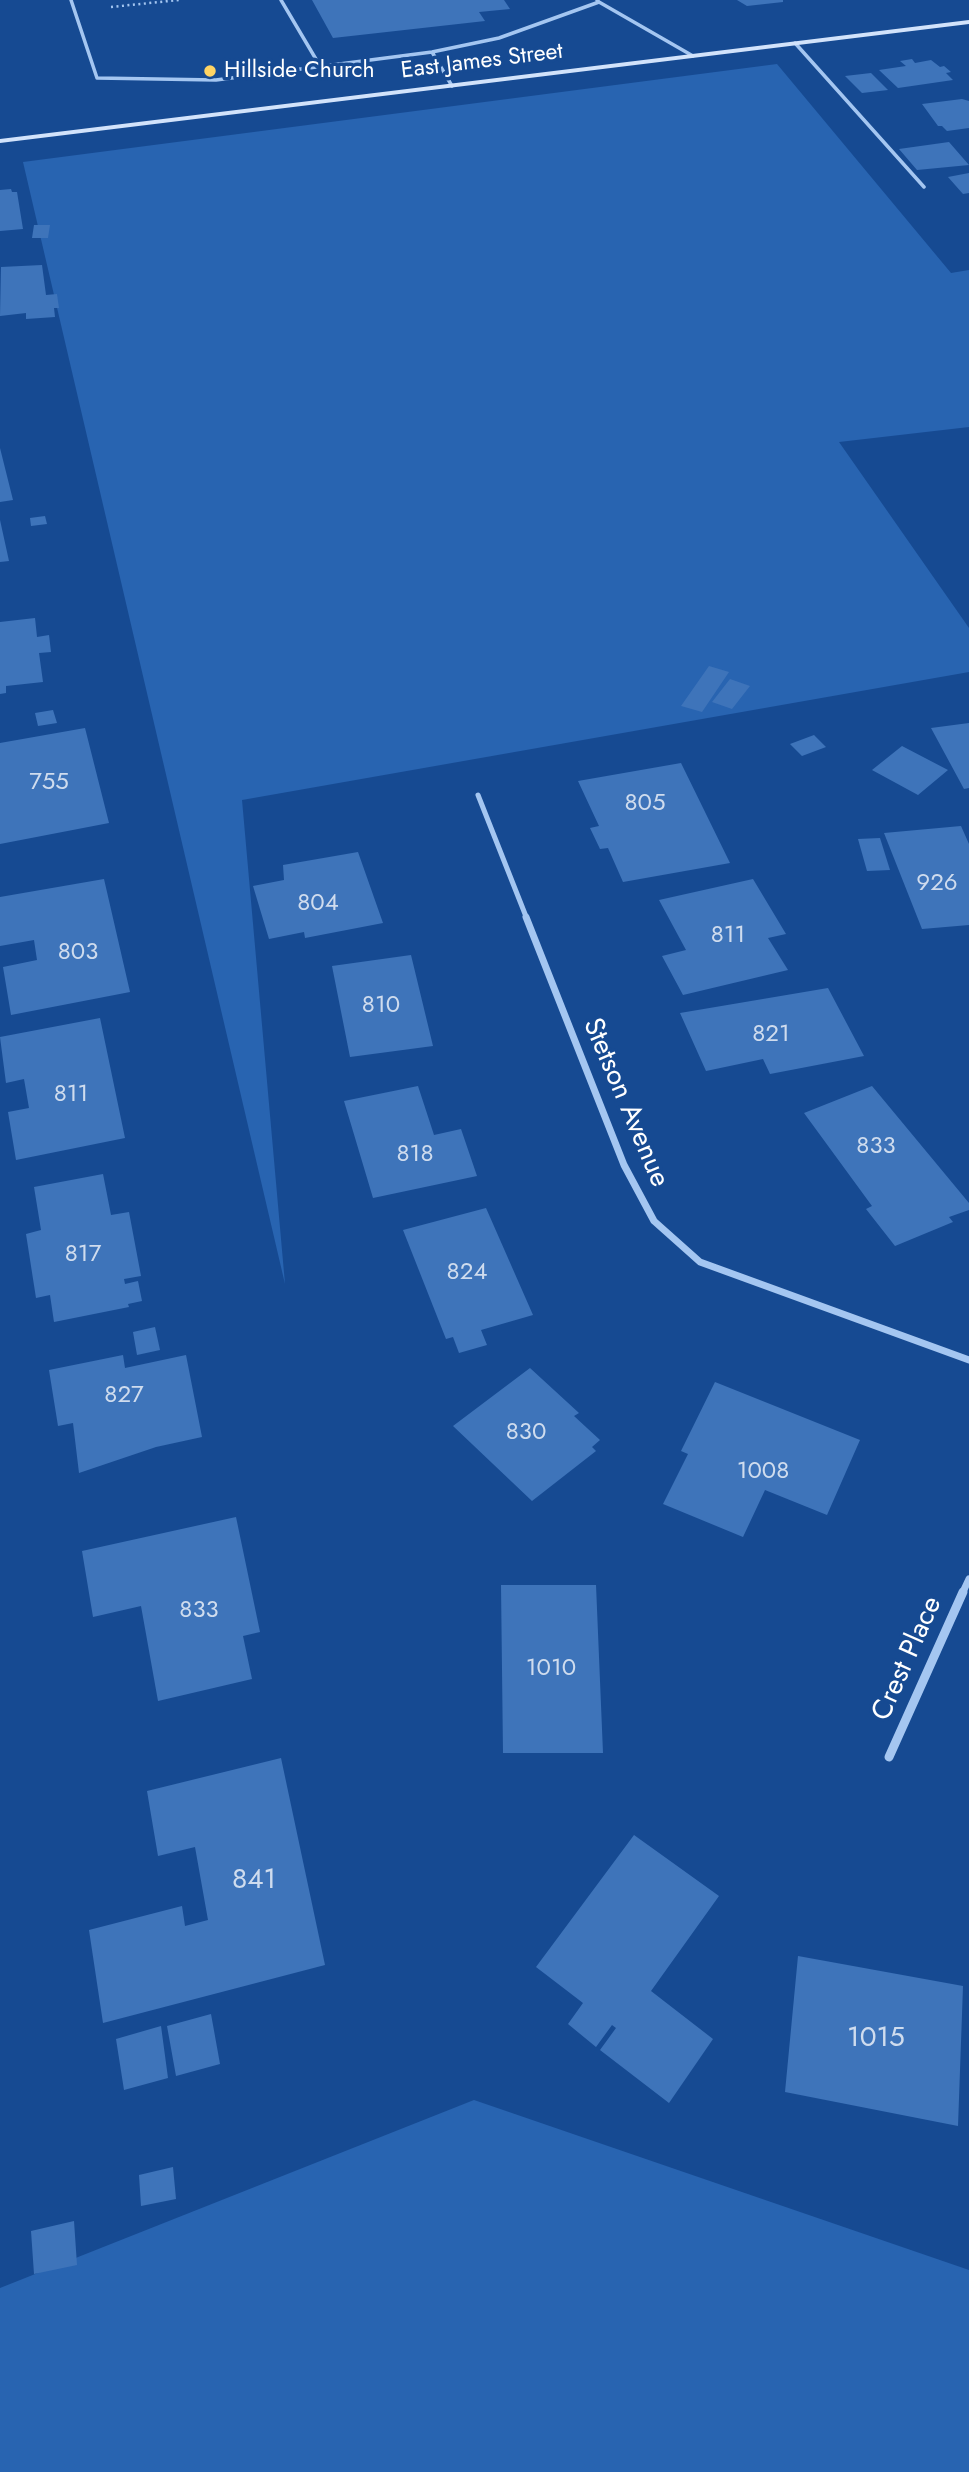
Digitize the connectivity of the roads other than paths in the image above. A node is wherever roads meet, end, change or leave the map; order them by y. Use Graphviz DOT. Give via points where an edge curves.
graph roads {
  1 [pos="71,0"];
  2 [pos="281,0"];
  3 [pos="598,1"];
  4 [pos="969,22"];
  5 [pos="795,43"];
  6 [pos="432,52"];
  7 [pos="693,56"];
  8 [pos="320,66"];
  9 [pos="452,86"];
  10 [pos="0,141"];
  11 [pos="924,187"];
  12 [pos="478,795"];
  13 [pos="969,1360"];
  14 [pos="969,1579"];
  15 [pos="889,1757"];
  1 -- 8 [label="lane" via="97,78 216,80"];
  2 -- 8 [label="lane"];
  3 -- 6 [label="lane" via="499,38"];
  3 -- 7 [label="lane"];
  4 -- 5 [label="main road, East James Street"];
  5 -- 7 [label="main road, East James Street"];
  5 -- 11 [label="lane"];
  6 -- 8 [label="lane"];
  6 -- 9 [label="lane"];
  7 -- 9 [label="main road, East James Street"];
  9 -- 10 [label="main road, East James Street"];
  12 -- 13 [label="street, Stetson Avenue" via="624,1166 654,1221 700,1262"];
  14 -- 15 [label="street, Crest Place"];
}
